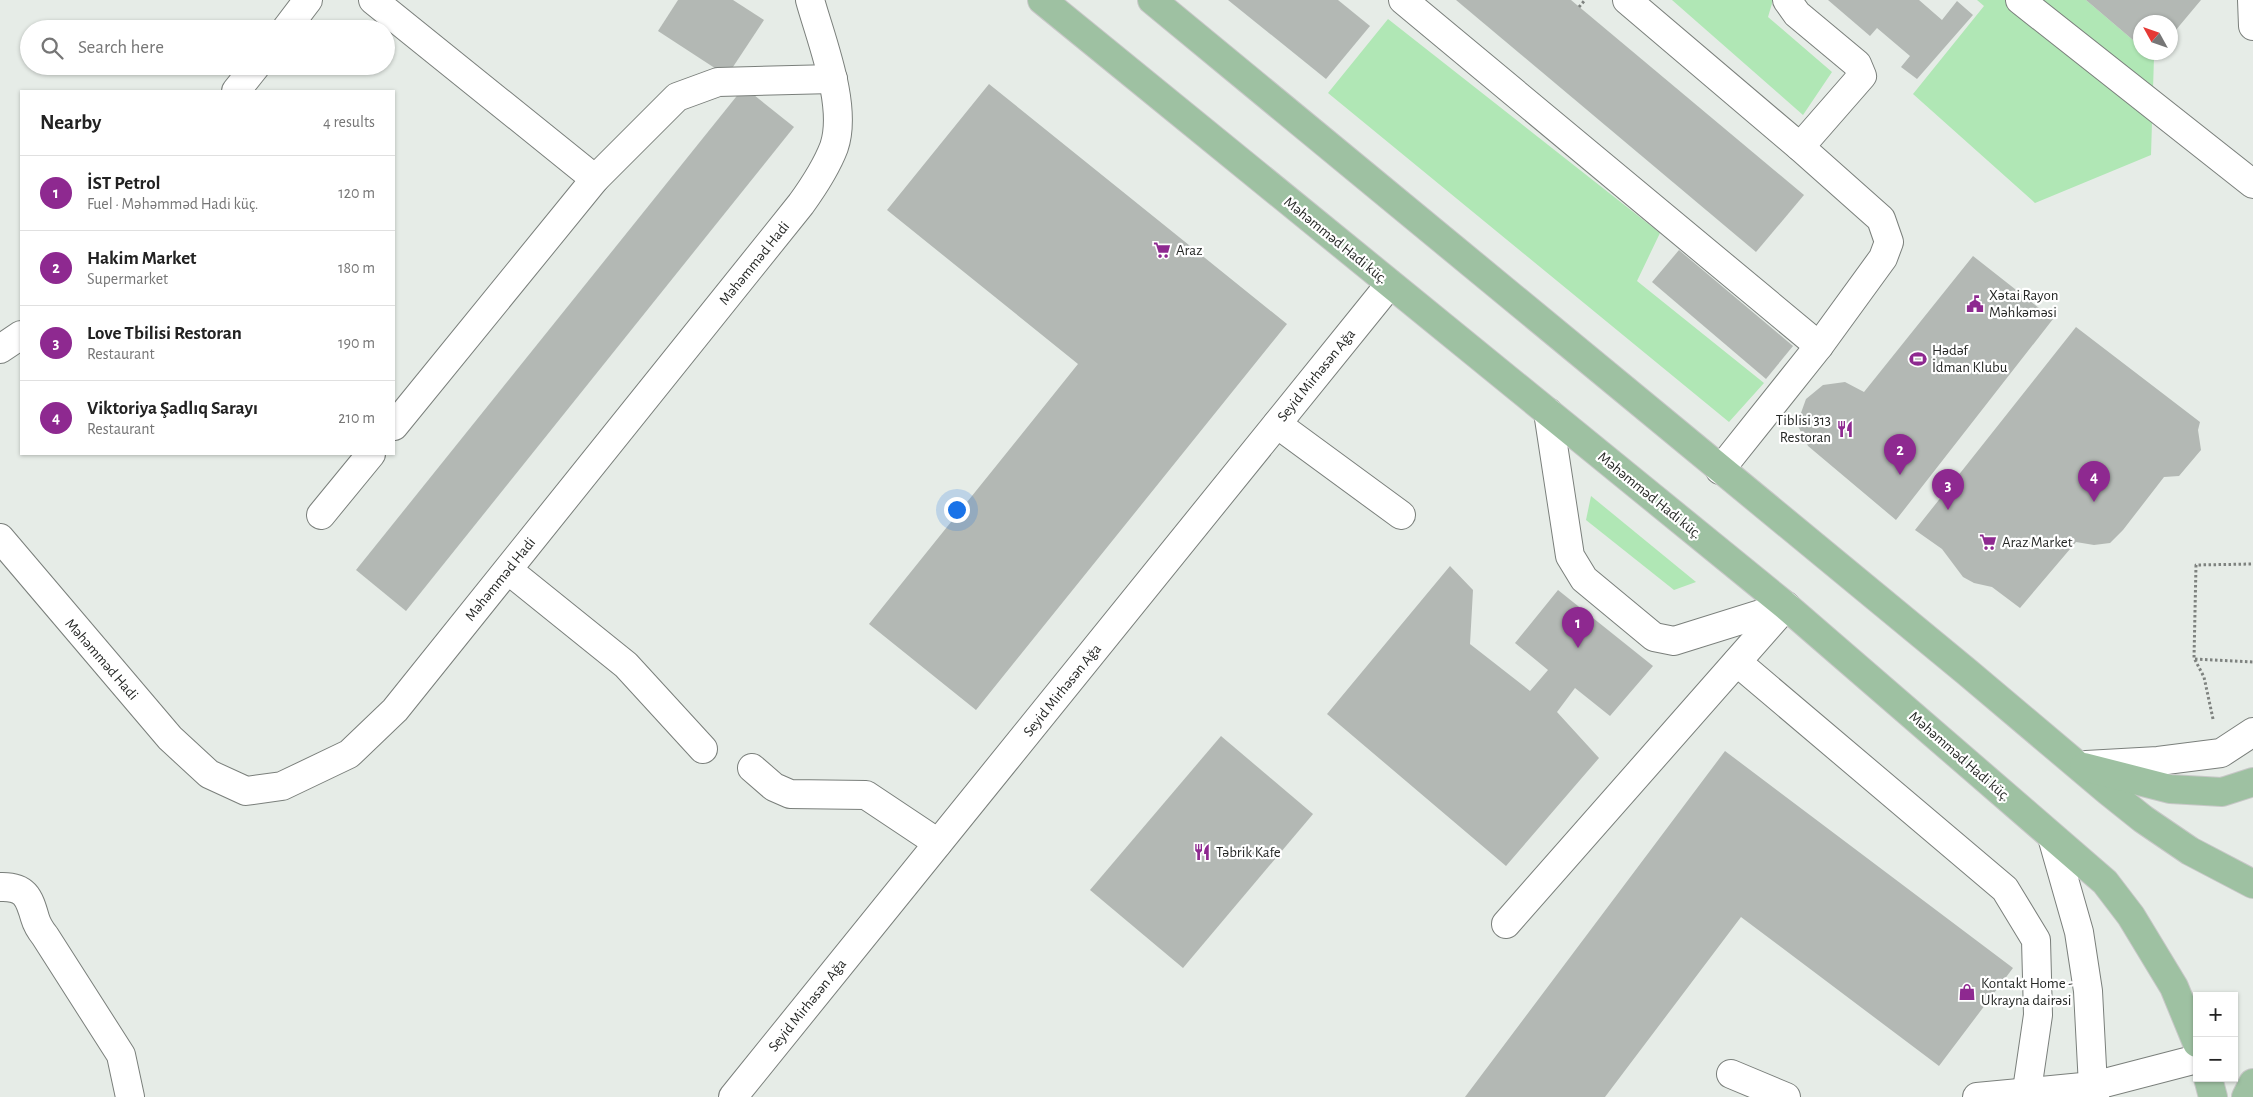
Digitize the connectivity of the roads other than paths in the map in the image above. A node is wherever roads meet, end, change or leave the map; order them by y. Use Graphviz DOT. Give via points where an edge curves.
graph roads {
  1 [pos="308,0"];
  2 [pos="373,0"];
  3 [pos="810,0"];
  4 [pos="1042,0"];
  5 [pos="1152,0"];
  6 [pos="1403,0"];
  7 [pos="1627,0"];
  8 [pos="1787,0"];
  9 [pos="2020,0"];
  10 [pos="2252,0"];
  11 [pos="293,20"];
  12 [pos="2253,26"];
  13 [pos="249,75"];
  14 [pos="833,79"];
  15 [pos="237,90"];
  16 [pos="1800,147"];
  17 [pos="595,179"];
  18 [pos="2253,184"];
  19 [pos="1390,284"];
  20 [pos="20,336"];
  21 [pos="1819,346"];
  22 [pos="0,349"];
  23 [pos="1548,412"];
  24 [pos="1277,424"];
  25 [pos="395,425"];
  26 [pos="370,455"];
  27 [pos="1720,470"];
  28 [pos="321,515"];
  29 [pos="1401,515"];
  30 [pos="0,538"];
  31 [pos="508,570"];
  32 [pos="1786,606"];
  33 [pos="1737,662"];
  34 [pos="2253,732"];
  35 [pos="703,749"];
  36 [pos="2076,765"];
  37 [pos="752,768"];
  38 [pos="2253,782"];
  39 [pos="2052,837"];
  40 [pos="938,843"];
  41 [pos="2253,884"];
  42 [pos="0,887"];
  43 [pos="1506,924"];
  44 [pos="2195,1037"];
  45 [pos="2193,1059"];
  46 [pos="1731,1074"];
  47 [pos="2209,1082"];
  48 [pos="2253,1083"];
  49 [pos="2094,1091"];
  50 [pos="2027,1095"];
  51 [pos="130,1097"];
  52 [pos="733,1097"];
  53 [pos="1786,1097"];
  54 [pos="1977,1097"];
  55 [pos="2213,1097"];
  56 [pos="2246,1097"];
  1 -- 11 [label="street"];
  2 -- 17 [label="street"];
  3 -- 14 [label="street, Məhəmməd Hadi"];
  4 -- 19 [label="main road, Məhəmməd Hadi küç."];
  5 -- 27 [label="main road"];
  6 -- 21 [label="street"];
  7 -- 16 [label="street"];
  8 -- 16 [label="street" via="1796,14 1857,64 1862,76"];
  9 -- 18 [label="street"];
  10 -- 12 [label="street"];
  13 -- 15 [label="street"];
  14 -- 17 [label="street" via="718,82 677,97"];
  14 -- 31 [label="street, Məhəmməd Hadi" via="838,113 834,145 821,175"];
  16 -- 21 [label="street" via="1881,219 1889,242 1883,258"];
  17 -- 25 [label="street"];
  19 -- 23 [label="main road, Məhəmməd Hadi küç."];
  19 -- 24 [label="street, Seyid Mirhəsən Ağa"];
  20 -- 22 [label="street"];
  21 -- 27 [label="street"];
  23 -- 32 [label="main road, Məhəmməd Hadi küç."];
  23 -- 32 [label="street" via="1570,556 1591,585 1654,636 1674,641"];
  24 -- 29 [label="street"];
  24 -- 40 [label="street, Seyid Mirhəsən Ağa"];
  26 -- 28 [label="street"];
  27 -- 36 [label="main road"];
  30 -- 31 [label="street, Məhəmməd Hadi" via="170,738 209,774 246,791 282,786 349,754 395,710"];
  31 -- 35 [label="street" via="626,665"];
  32 -- 33 [label="street"];
  32 -- 39 [label="main road, Məhəmməd Hadi küç."];
  33 -- 43 [label="street"];
  33 -- 50 [label="street" via="2006,889 2036,940 2038,1015"];
  34 -- 36 [label="street" via="2221,753 2158,761"];
  36 -- 38 [label="main road" via="2170,788 2222,792"];
  36 -- 41 [label="main road" via="2143,819 2190,850"];
  37 -- 40 [label="street" via="774,787 790,794 866,794"];
  39 -- 44 [label="main road, Məhəmməd Hadi küç." via="2105,882 2131,916 2174,987"];
  39 -- 49 [label="street" via="2079,932 2088,991"];
  40 -- 52 [label="street, Seyid Mirhəsən Ağa"];
  42 -- 51 [label="street" via="12,887 25,894 32,905 35,920 121,1055"];
  45 -- 49 [label="street"];
  46 -- 53 [label="street"];
  47 -- 55 [label="main road"];
  48 -- 56 [label="main road"];
  49 -- 50 [label="street"];
  50 -- 54 [label="street"];
}
